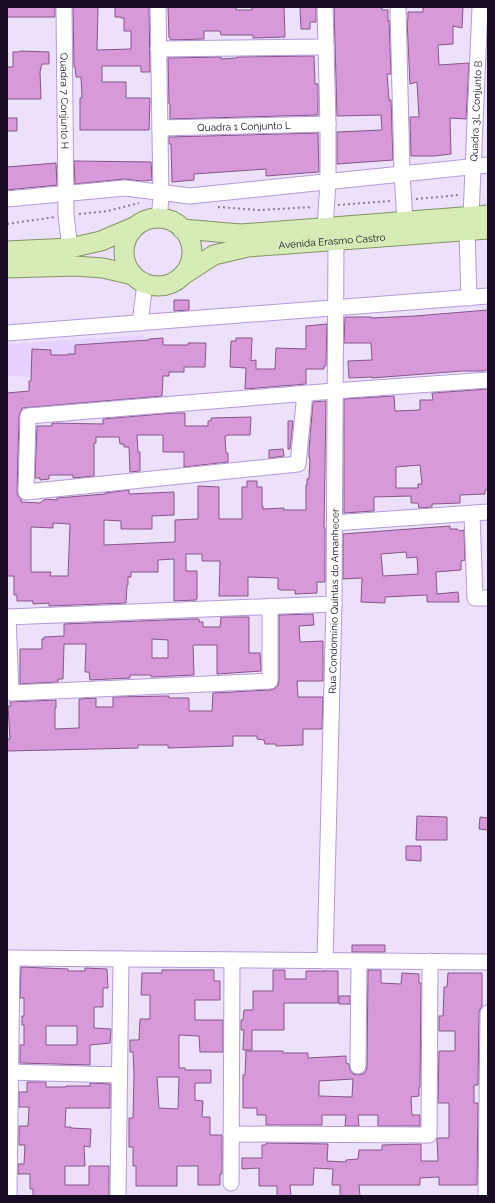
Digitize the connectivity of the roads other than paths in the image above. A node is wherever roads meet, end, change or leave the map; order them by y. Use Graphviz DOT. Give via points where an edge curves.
graph roads {
  1 [pos="64,7"];
  2 [pos="158,7"];
  3 [pos="325,7"];
  4 [pos="398,7"];
  5 [pos="480,7"];
  6 [pos="326,47"];
  7 [pos="158,49"];
  8 [pos="328,124"];
  9 [pos="160,128"];
  10 [pos="481,166"];
  11 [pos="402,174"];
  12 [pos="328,182"];
  13 [pos="66,194"];
  14 [pos="161,195"];
  15 [pos="7,199"];
  16 [pos="159,218"];
  17 [pos="476,220"];
  18 [pos="405,221"];
  19 [pos="134,227"];
  20 [pos="182,229"];
  21 [pos="488,229"];
  22 [pos="330,234"];
  23 [pos="70,248"];
  24 [pos="7,251"];
  25 [pos="7,268"];
  26 [pos="182,275"];
  27 [pos="139,279"];
  28 [pos="488,296"];
  29 [pos="469,298"];
  30 [pos="335,308"];
  31 [pos="140,323"];
  32 [pos="7,333"];
  33 [pos="488,380"];
  34 [pos="334,391"];
  35 [pos="306,394"];
  36 [pos="488,512"];
  37 [pos="472,514"];
  38 [pos="334,523"];
  39 [pos="482,598"];
  40 [pos="334,604"];
  41 [pos="270,606"];
  42 [pos="7,617"];
  43 [pos="9,958"];
  44 [pos="121,959"];
  45 [pos="232,960"];
  46 [pos="325,961"];
  47 [pos="359,961"];
  48 [pos="430,962"];
  49 [pos="488,962"];
  50 [pos="488,1013"];
  51 [pos="358,1066"];
  52 [pos="9,1072"];
  53 [pos="119,1075"];
  54 [pos="231,1134"];
  55 [pos="231,1183"];
  56 [pos="9,1192"];
  57 [pos="118,1194"];
  58 [pos="486,1196"];
  1 -- 13 [label="street, Quadra 7 Conjunto H"];
  2 -- 7 [label="street"];
  3 -- 6 [label="street, Rua Condomínio Quintas do Amanhecer"];
  4 -- 11 [label="street"];
  5 -- 10 [label="street, Quadra 3L Conjunto B"];
  6 -- 7 [label="street"];
  6 -- 8 [label="street, Rua Condomínio Quintas do Amanhecer"];
  7 -- 9 [label="street"];
  8 -- 9 [label="street, Quadra 1 Conjunto L"];
  8 -- 12 [label="street, Rua Condomínio Quintas do Amanhecer"];
  9 -- 14 [label="street"];
  10 -- 11 [label="street"];
  10 -- 17 [label="street, Quadra 3L Conjunto B" via="472,194"];
  11 -- 12 [label="street"];
  11 -- 18 [label="street"];
  12 -- 14 [label="street" via="190,196"];
  12 -- 22 [label="street, Rua Condomínio Quintas do Amanhecer" via="326,206"];
  13 -- 14 [label="street" via="125,188"];
  13 -- 15 [label="street"];
  13 -- 23 [label="street, Quadra 7 Conjunto H"];
  14 -- 16 [label="street"];
  16 -- 19 [label="main road" via="146,220"];
  16 -- 20 [label="main road" via="168,219"];
  17 -- 18 [label="main road, Avenida Erasmo Castro"];
  17 -- 21 [label="main road, Avenida Erasmo Castro"];
  17 -- 22 [label="main road, Avenida Erasmo Castro"];
  17 -- 29 [label="street, Quadra 3L Conjunto B"];
  18 -- 22 [label="main road, Avenida Erasmo Castro"];
  19 -- 23 [label="main road" via="101,241"];
  19 -- 27 [label="main road" via="127,238 124,250 126,264"];
  20 -- 22 [label="main road, Avenida Erasmo Castro" via="241,234"];
  20 -- 26 [label="main road" via="189,239 192,252 189,264"];
  22 -- 26 [label="main road, Avenida Erasmo Castro" via="214,255"];
  22 -- 30 [label="street, Rua Condomínio Quintas do Amanhecer"];
  23 -- 24 [label="main road"];
  25 -- 27 [label="main road" via="103,268"];
  26 -- 27 [label="main road" via="175,281 155,286"];
  27 -- 31 [label="street"];
  28 -- 29 [label="street"];
  29 -- 30 [label="street"];
  30 -- 31 [label="street"];
  30 -- 34 [label="street, Rua Condomínio Quintas do Amanhecer"];
  31 -- 32 [label="street"];
  33 -- 34 [label="street"];
  34 -- 35 [label="street"];
  34 -- 38 [label="street, Rua Condomínio Quintas do Amanhecer"];
  35 -- 35 [label="street" via="28,416 26,492 298,464"];
  36 -- 37 [label="street"];
  37 -- 38 [label="street"];
  37 -- 39 [label="street"];
  38 -- 40 [label="street, Rua Condomínio Quintas do Amanhecer"];
  40 -- 41 [label="street"];
  40 -- 46 [label="street, Rua Condomínio Quintas do Amanhecer"];
  41 -- 42 [label="street"];
  41 -- 42 [label="street" via="270,681 12,693"];
  43 -- 44 [label="street"];
  43 -- 52 [label="street"];
  44 -- 45 [label="street"];
  44 -- 53 [label="street"];
  45 -- 46 [label="street"];
  45 -- 54 [label="street"];
  46 -- 47 [label="street"];
  47 -- 48 [label="street"];
  47 -- 51 [label="street"];
  48 -- 49 [label="street"];
  48 -- 54 [label="street" via="429,1135"];
  50 -- 58 [label="street"];
  52 -- 53 [label="street"];
  52 -- 56 [label="street"];
  53 -- 57 [label="street"];
  54 -- 55 [label="street"];
}
